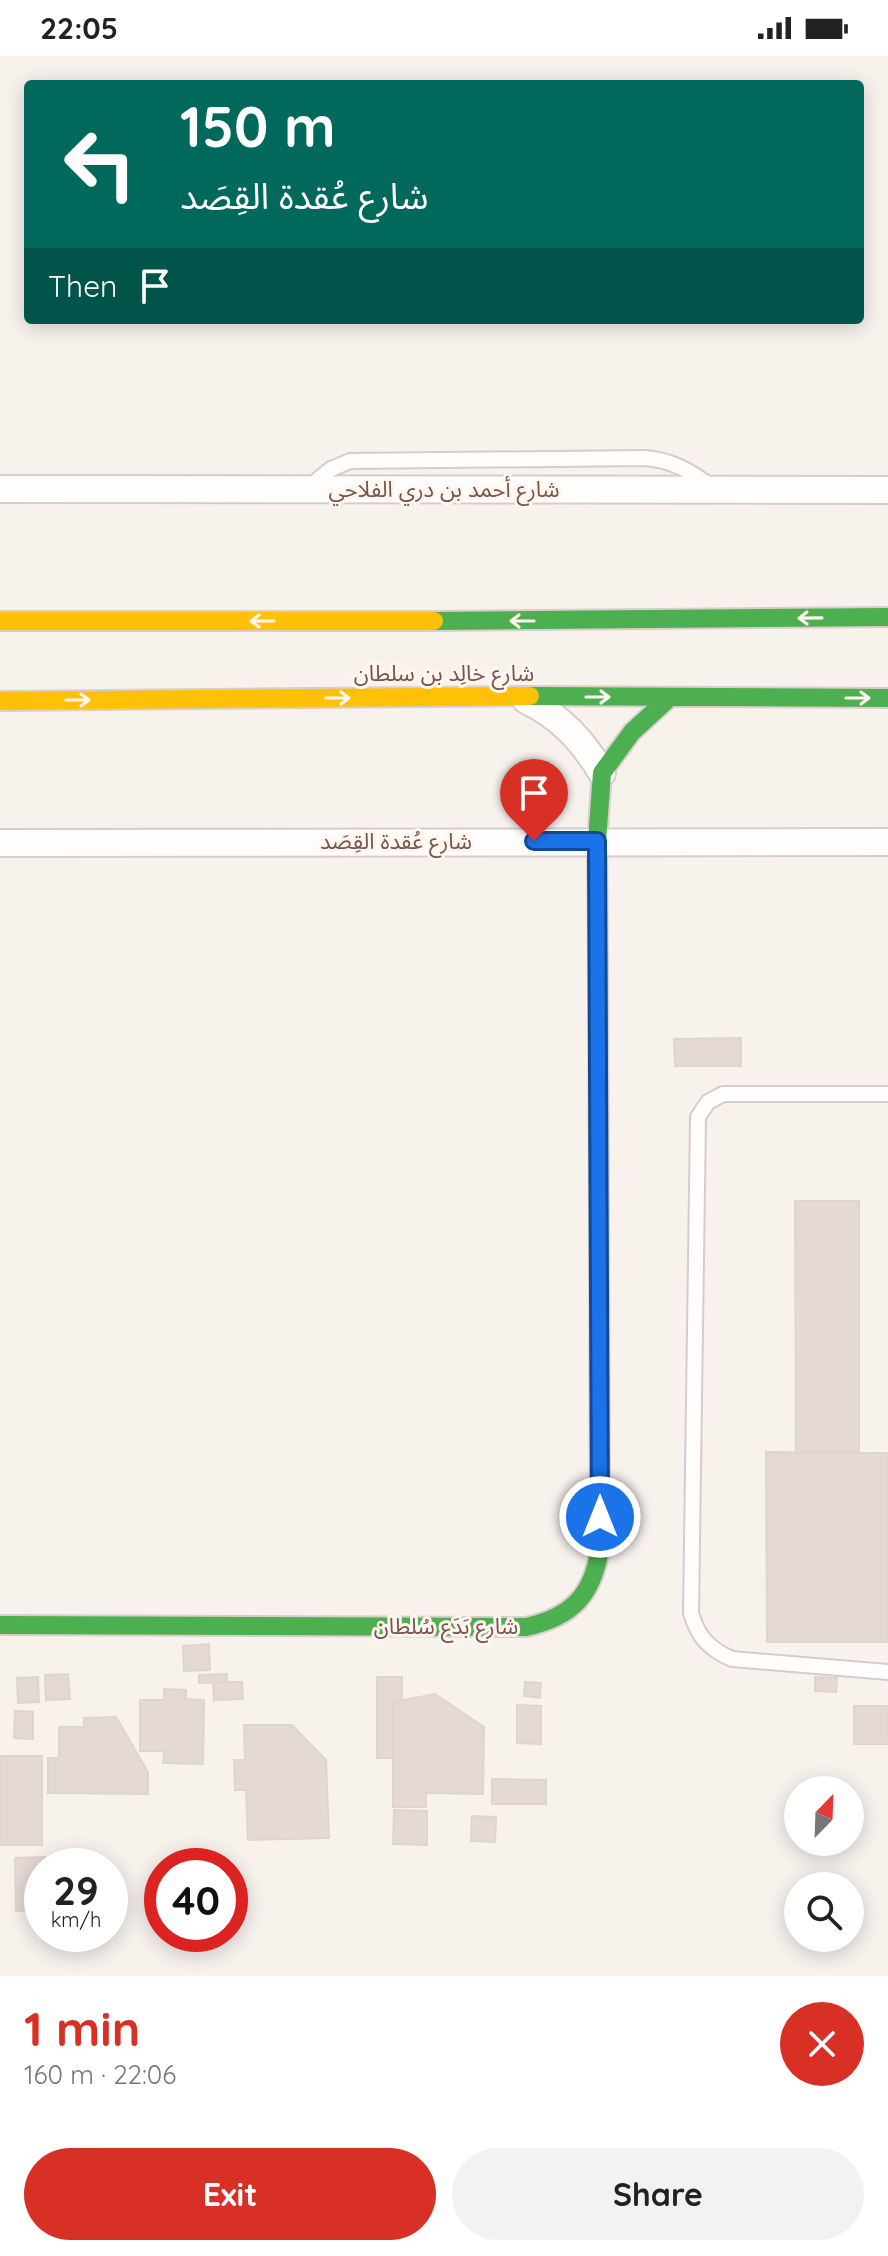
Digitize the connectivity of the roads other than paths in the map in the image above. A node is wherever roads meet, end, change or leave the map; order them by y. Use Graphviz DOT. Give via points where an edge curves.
graph roads {
  1 [pos="0,489"];
  2 [pos="888,490"];
  3 [pos="888,617"];
  4 [pos="0,621"];
  5 [pos="519,696"];
  6 [pos="669,698"];
  7 [pos="888,698"];
  8 [pos="0,701"];
  9 [pos="602,773"];
  10 [pos="597,841"];
  11 [pos="888,842"];
  12 [pos="0,843"];
  13 [pos="888,1094"];
  14 [pos="0,1625"];
  15 [pos="888,1672"];
  1 -- 2 [label="street, شارع أحمد بن دري الفلاحي"];
  3 -- 4 [label="main road, one-way"];
  5 -- 6 [label="main road, شارع خالِد بن سلطان, one-way"];
  8 -- 5 [label="main road, شارع خالِد بن سلطان, one-way"];
  5 -- 9 [label="street" via="568,727"];
  6 -- 7 [label="main road, شارع خالِد بن سلطان, one-way"];
  6 -- 9 [label="main road" via="632,732"];
  9 -- 10 [label="main road, شارع بَدَع سُلطان"];
  10 -- 11 [label="street, شارع عُقدة القِصَد"];
  10 -- 12 [label="street, شارع عُقدة القِصَد"];
  10 -- 14 [label="main road, شارع بَدَع سُلطان" via="600,1548 585,1596 559,1618 526,1627"];
  13 -- 15 [label="lane" via="723,1094 708,1102 698,1117 691,1613 704,1642 732,1659"];
}
